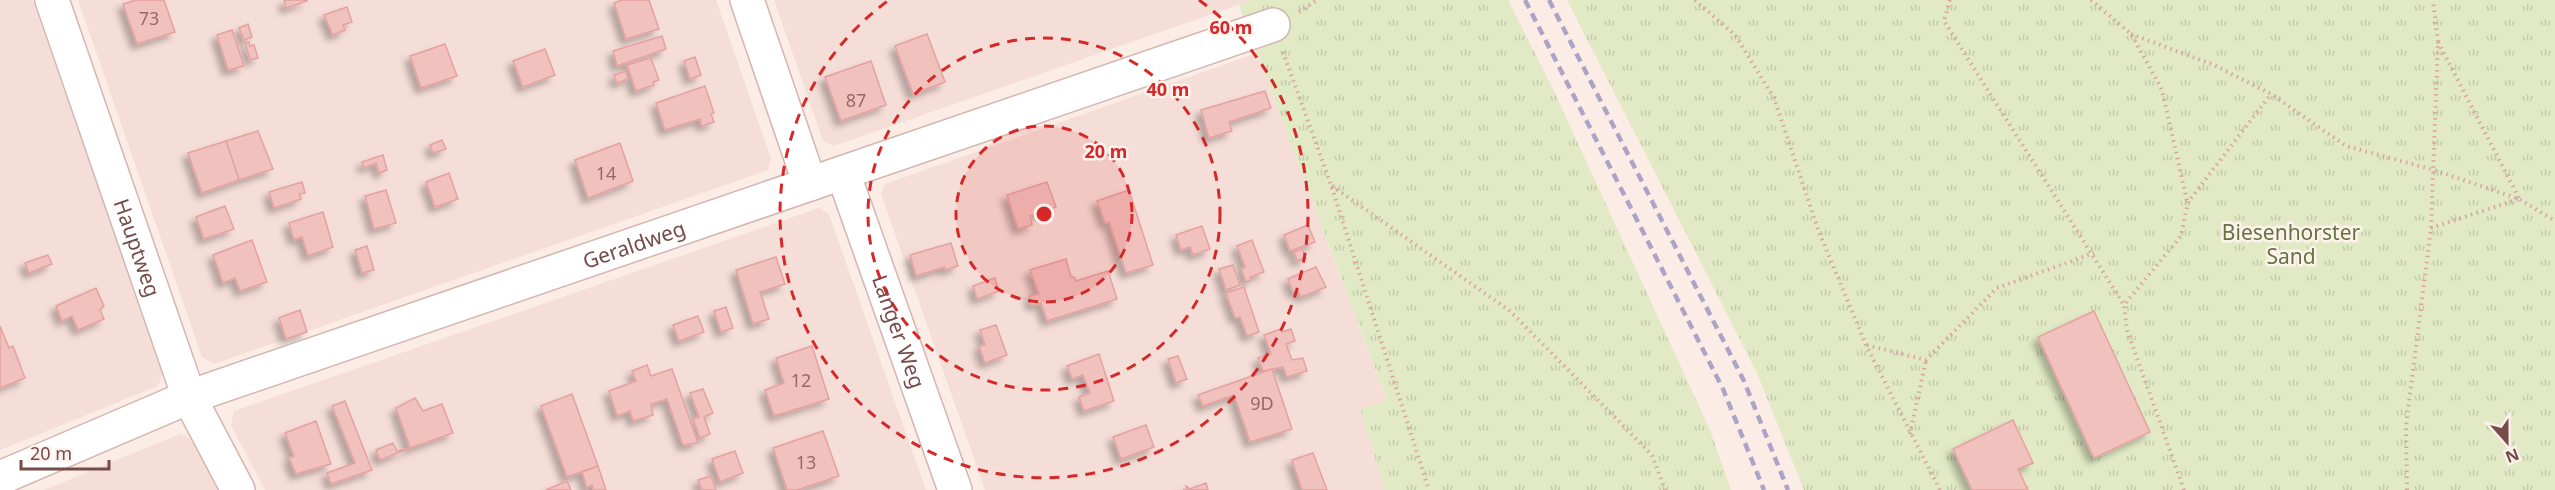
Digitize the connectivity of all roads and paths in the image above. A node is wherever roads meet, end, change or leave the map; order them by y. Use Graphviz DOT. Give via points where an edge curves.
graph roads {
  1 [pos="52,0"];
  2 [pos="747,0"];
  3 [pos="1317,0"];
  4 [pos="1695,0"];
  5 [pos="1950,0"];
  6 [pos="2091,0"];
  7 [pos="2433,0"];
  8 [pos="1282,21"];
  9 [pos="2131,34"];
  10 [pos="2438,42"];
  11 [pos="2271,94"];
  12 [pos="2434,171"];
  13 [pos="843,174"];
  14 [pos="810,184"];
  15 [pos="1331,185"];
  16 [pos="2519,199"];
  17 [pos="2188,202"];
  18 [pos="2555,221"];
  19 [pos="2431,228"];
  20 [pos="2094,253"];
  21 [pos="2124,305"];
  22 [pos="1866,345"];
  23 [pos="1926,360"];
  24 [pos="189,398"];
  25 [pos="1910,435"];
  26 [pos="0,478"];
  27 [pos="238,490"];
  28 [pos="955,490"];
  29 [pos="1429,490"];
  30 [pos="1665,490"];
  31 [pos="1940,490"];
  32 [pos="2184,490"];
  33 [pos="2407,490"];
  1 -- 24 [label="street, Hauptweg"];
  2 -- 14 [label="street"];
  3 -- 8 [label="path"];
  4 -- 22 [label="path" via="1735,34 1774,98 1819,232"];
  5 -- 20 [label="path" via="1944,21"];
  6 -- 9 [label="path"];
  7 -- 10 [label="path"];
  8 -- 13 [label="street, Geraldweg"];
  8 -- 15 [label="path"];
  9 -- 11 [label="path" via="2214,65"];
  9 -- 17 [label="path" via="2162,90"];
  10 -- 12 [label="path"];
  10 -- 16 [label="path"];
  11 -- 12 [label="path" via="2346,146"];
  11 -- 17 [label="path"];
  12 -- 16 [label="path"];
  12 -- 19 [label="path"];
  13 -- 14 [label="street, Geraldweg"];
  13 -- 28 [label="street, Langer Weg"];
  14 -- 24 [label="street, Geraldweg"];
  15 -- 29 [label="path"];
  15 -- 30 [label="path" via="1510,311 1652,455"];
  16 -- 18 [label="path"];
  16 -- 19 [label="path"];
  17 -- 21 [label="path" via="2181,236"];
  19 -- 33 [label="path" via="2406,426"];
  20 -- 21 [label="path"];
  20 -- 23 [label="path" via="1997,288"];
  21 -- 32 [label="path" via="2127,330"];
  22 -- 23 [label="path"];
  22 -- 25 [label="path"];
  23 -- 25 [label="path"];
  24 -- 26 [label="street, Geraldweg"];
  24 -- 27 [label="street, Hauptweg"];
  25 -- 31 [label="path"];
}
